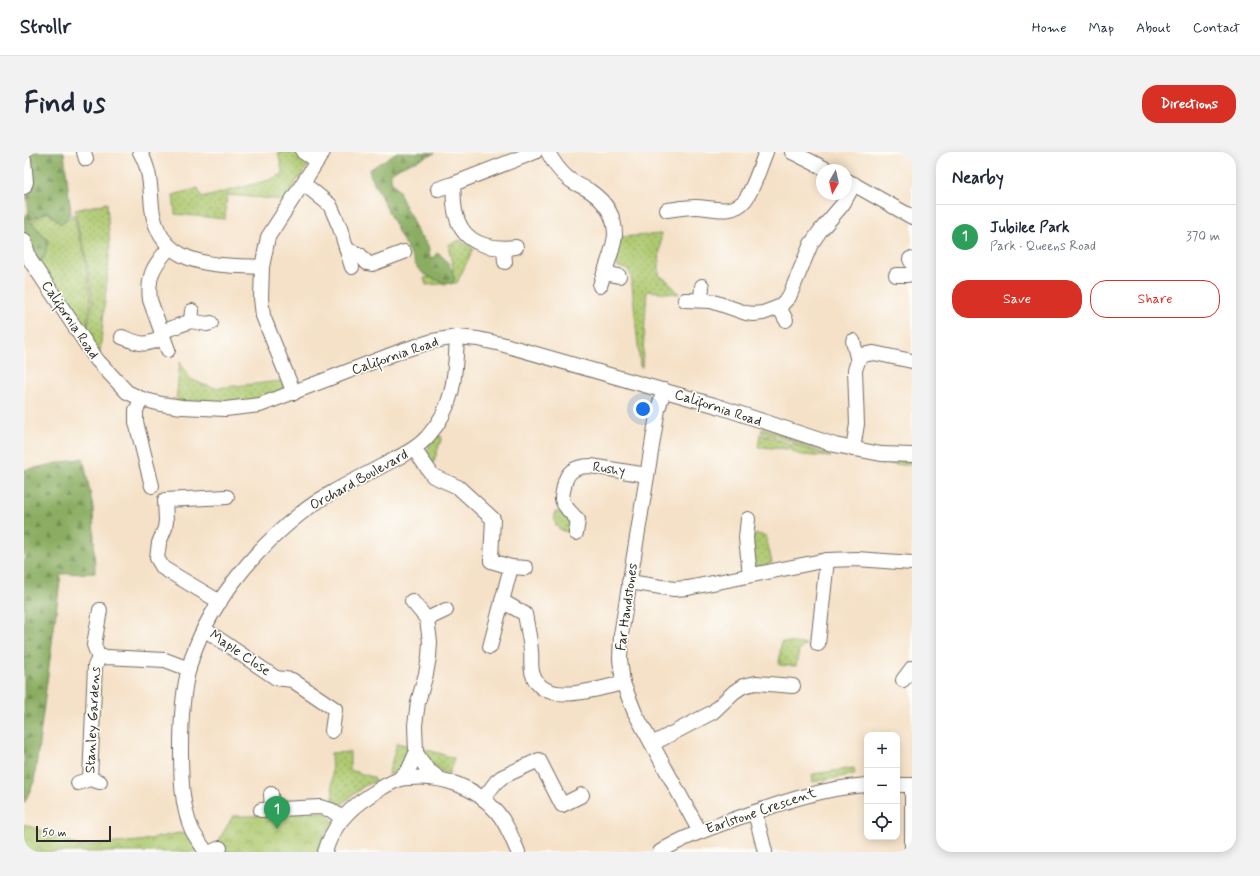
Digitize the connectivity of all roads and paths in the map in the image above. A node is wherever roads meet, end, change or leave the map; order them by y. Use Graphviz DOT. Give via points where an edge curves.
graph roads {
  1 [pos="140,152"];
  2 [pos="303,152"];
  3 [pos="535,152"];
  4 [pos="548,152"];
  5 [pos="766,152"];
  6 [pos="792,152"];
  7 [pos="320,156"];
  8 [pos="24,158"];
  9 [pos="816,164"];
  10 [pos="303,183"];
  11 [pos="852,183"];
  12 [pos="453,184"];
  13 [pos="24,188"];
  14 [pos="438,189"];
  15 [pos="843,200"];
  16 [pos="676,214"];
  17 [pos="912,217"];
  18 [pos="24,240"];
  19 [pos="170,247"];
  20 [pos="354,249"];
  21 [pos="404,252"];
  22 [pos="508,252"];
  23 [pos="262,267"];
  24 [pos="352,267"];
  25 [pos="912,274"];
  26 [pos="896,275"];
  27 [pos="619,276"];
  28 [pos="685,300"];
  29 [pos="779,307"];
  30 [pos="786,320"];
  31 [pos="211,323"];
  32 [pos="122,337"];
  33 [pos="457,337"];
  34 [pos="164,340"];
  35 [pos="853,341"];
  36 [pos="858,361"];
  37 [pos="912,361"];
  38 [pos="664,390"];
  39 [pos="294,393"];
  40 [pos="142,399"];
  41 [pos="414,449"];
  42 [pos="853,449"];
  43 [pos="912,455"];
  44 [pos="647,475"];
  45 [pos="152,486"];
  46 [pos="227,497"];
  47 [pos="748,519"];
  48 [pos="576,533"];
  49 [pos="827,560"];
  50 [pos="912,563"];
  51 [pos="511,567"];
  52 [pos="526,568"];
  53 [pos="750,575"];
  54 [pos="629,582"];
  55 [pos="412,601"];
  56 [pos="502,601"];
  57 [pos="220,602"];
  58 [pos="100,610"];
  59 [pos="446,610"];
  60 [pos="427,619"];
  61 [pos="204,628"];
  62 [pos="818,644"];
  63 [pos="490,647"];
  64 [pos="99,658"];
  65 [pos="912,668"];
  66 [pos="189,669"];
  67 [pos="903,680"];
  68 [pos="623,682"];
  69 [pos="793,686"];
  70 [pos="332,731"];
  71 [pos="652,744"];
  72 [pos="416,753"];
  73 [pos="399,779"];
  74 [pos="440,779"];
  75 [pos="89,781"];
  76 [pos="864,785"];
  77 [pos="900,785"];
  78 [pos="912,785"];
  79 [pos="271,794"];
  80 [pos="582,795"];
  81 [pos="483,799"];
  82 [pos="754,812"];
  83 [pos="342,818"];
  84 [pos="700,832"];
  85 [pos="206,852"];
  86 [pos="326,852"];
  87 [pos="518,852"];
  88 [pos="660,852"];
  89 [pos="765,852"];
  90 [pos="912,852"];
  1 -- 19 [label="street" via="150,177 154,223 161,238"];
  2 -- 7 [label="street"];
  3 -- 12 [label="street"];
  4 -- 27 [label="street" via="569,180 606,204 614,224 615,236 602,279"];
  5 -- 16 [label="street" via="744,201 734,208 721,211 696,207"];
  6 -- 9 [label="street"];
  7 -- 10 [label="street"];
  8 -- 13 [label="street"];
  10 -- 20 [label="street" via="330,205 340,228"];
  10 -- 23 [label="street" via="268,237"];
  11 -- 17 [label="street"];
  12 -- 14 [label="street"];
  12 -- 22 [label="street" via="456,215 466,235 474,242"];
  15 -- 29 [label="street" via="811,244 789,297"];
  18 -- 40 [label="street, California Road" via="30,260 96,360 127,392"];
  19 -- 23 [label="street" via="187,258 205,263"];
  19 -- 34 [label="street" via="155,264 149,281 150,300"];
  20 -- 21 [label="street" via="372,264"];
  20 -- 24 [label="street"];
  23 -- 39 [label="street" via="263,316"];
  25 -- 26 [label="street"];
  28 -- 29 [label="street" via="702,293 711,301 753,314"];
  29 -- 30 [label="street"];
  31 -- 34 [label="street" via="207,324 192,316"];
  32 -- 34 [label="street" via="148,344"];
  33 -- 38 [label="street, California Road" via="501,344"];
  33 -- 39 [label="street, California Road" via="401,351"];
  33 -- 41 [label="street, Orchard Boulevard" via="455,375 448,404 441,419"];
  35 -- 36 [label="street"];
  36 -- 37 [label="street" via="862,355 874,353"];
  36 -- 42 [label="street" via="855,370 857,424"];
  38 -- 42 [label="street, California Road"];
  38 -- 44 [label="street, Far Handstones" via="658,409"];
  39 -- 40 [label="street, California Road" via="260,405 225,409 182,407"];
  40 -- 45 [label="street" via="136,410 136,422"];
  41 -- 51 [label="street" via="433,476 458,487 493,520 491,560"];
  41 -- 57 [label="street, Orchard Boulevard" via="326,496 300,514 271,539 244,568"];
  42 -- 43 [label="street, California Road" via="881,454"];
  44 -- 48 [label="street, Rushy" via="591,466 582,466 569,473 562,498 565,506 578,520"];
  44 -- 54 [label="street, Far Handstones"];
  46 -- 57 [label="street" via="165,500 165,528 157,558 163,568"];
  47 -- 53 [label="street" via="746,538"];
  49 -- 50 [label="street" via="857,559"];
  49 -- 53 [label="street"];
  49 -- 62 [label="street"];
  51 -- 52 [label="street"];
  51 -- 56 [label="street"];
  53 -- 54 [label="street" via="674,589"];
  54 -- 68 [label="street, Far Handstones" via="620,647"];
  55 -- 60 [label="street"];
  56 -- 63 [label="street"];
  56 -- 68 [label="street" via="525,614 532,675 540,687 553,693 567,694"];
  57 -- 61 [label="street, Orchard Boulevard"];
  58 -- 64 [label="street" via="94,646"];
  59 -- 60 [label="street"];
  60 -- 72 [label="street" via="429,657 418,702 415,725"];
  61 -- 66 [label="street, Orchard Boulevard"];
  61 -- 70 [label="street, Maple Close" via="276,678 292,680 335,709"];
  64 -- 66 [label="street, Stanley Gardens" via="165,660"];
  64 -- 75 [label="street, Stanley Gardens" via="95,666"];
  65 -- 67 [label="street"];
  66 -- 85 [label="street, Orchard Boulevard" via="181,730 181,767 186,813 192,830"];
  68 -- 71 [label="street, Far Handstones" via="635,713"];
  69 -- 71 [label="street" via="756,683 744,686 713,712"];
  71 -- 84 [label="street, Far Handstones"];
  72 -- 73 [label="street" via="409,769"];
  72 -- 74 [label="street" via="427,769"];
  73 -- 74 [label="street"];
  73 -- 83 [label="street" via="356,804"];
  74 -- 81 [label="street" via="462,786"];
  76 -- 82 [label="street, Earlstone Crescent" via="822,790"];
  77 -- 78 [label="street"];
  78 -- 90 [label="street"];
  79 -- 83 [label="street" via="266,810 320,807 331,810"];
  80 -- 81 [label="street" via="562,805 539,760 496,782"];
  81 -- 87 [label="street" via="497,812"];
  82 -- 84 [label="street, Earlstone Crescent"];
  82 -- 89 [label="street"];
  83 -- 86 [label="street"];
  84 -- 88 [label="street, Earlstone Crescent"];
}
